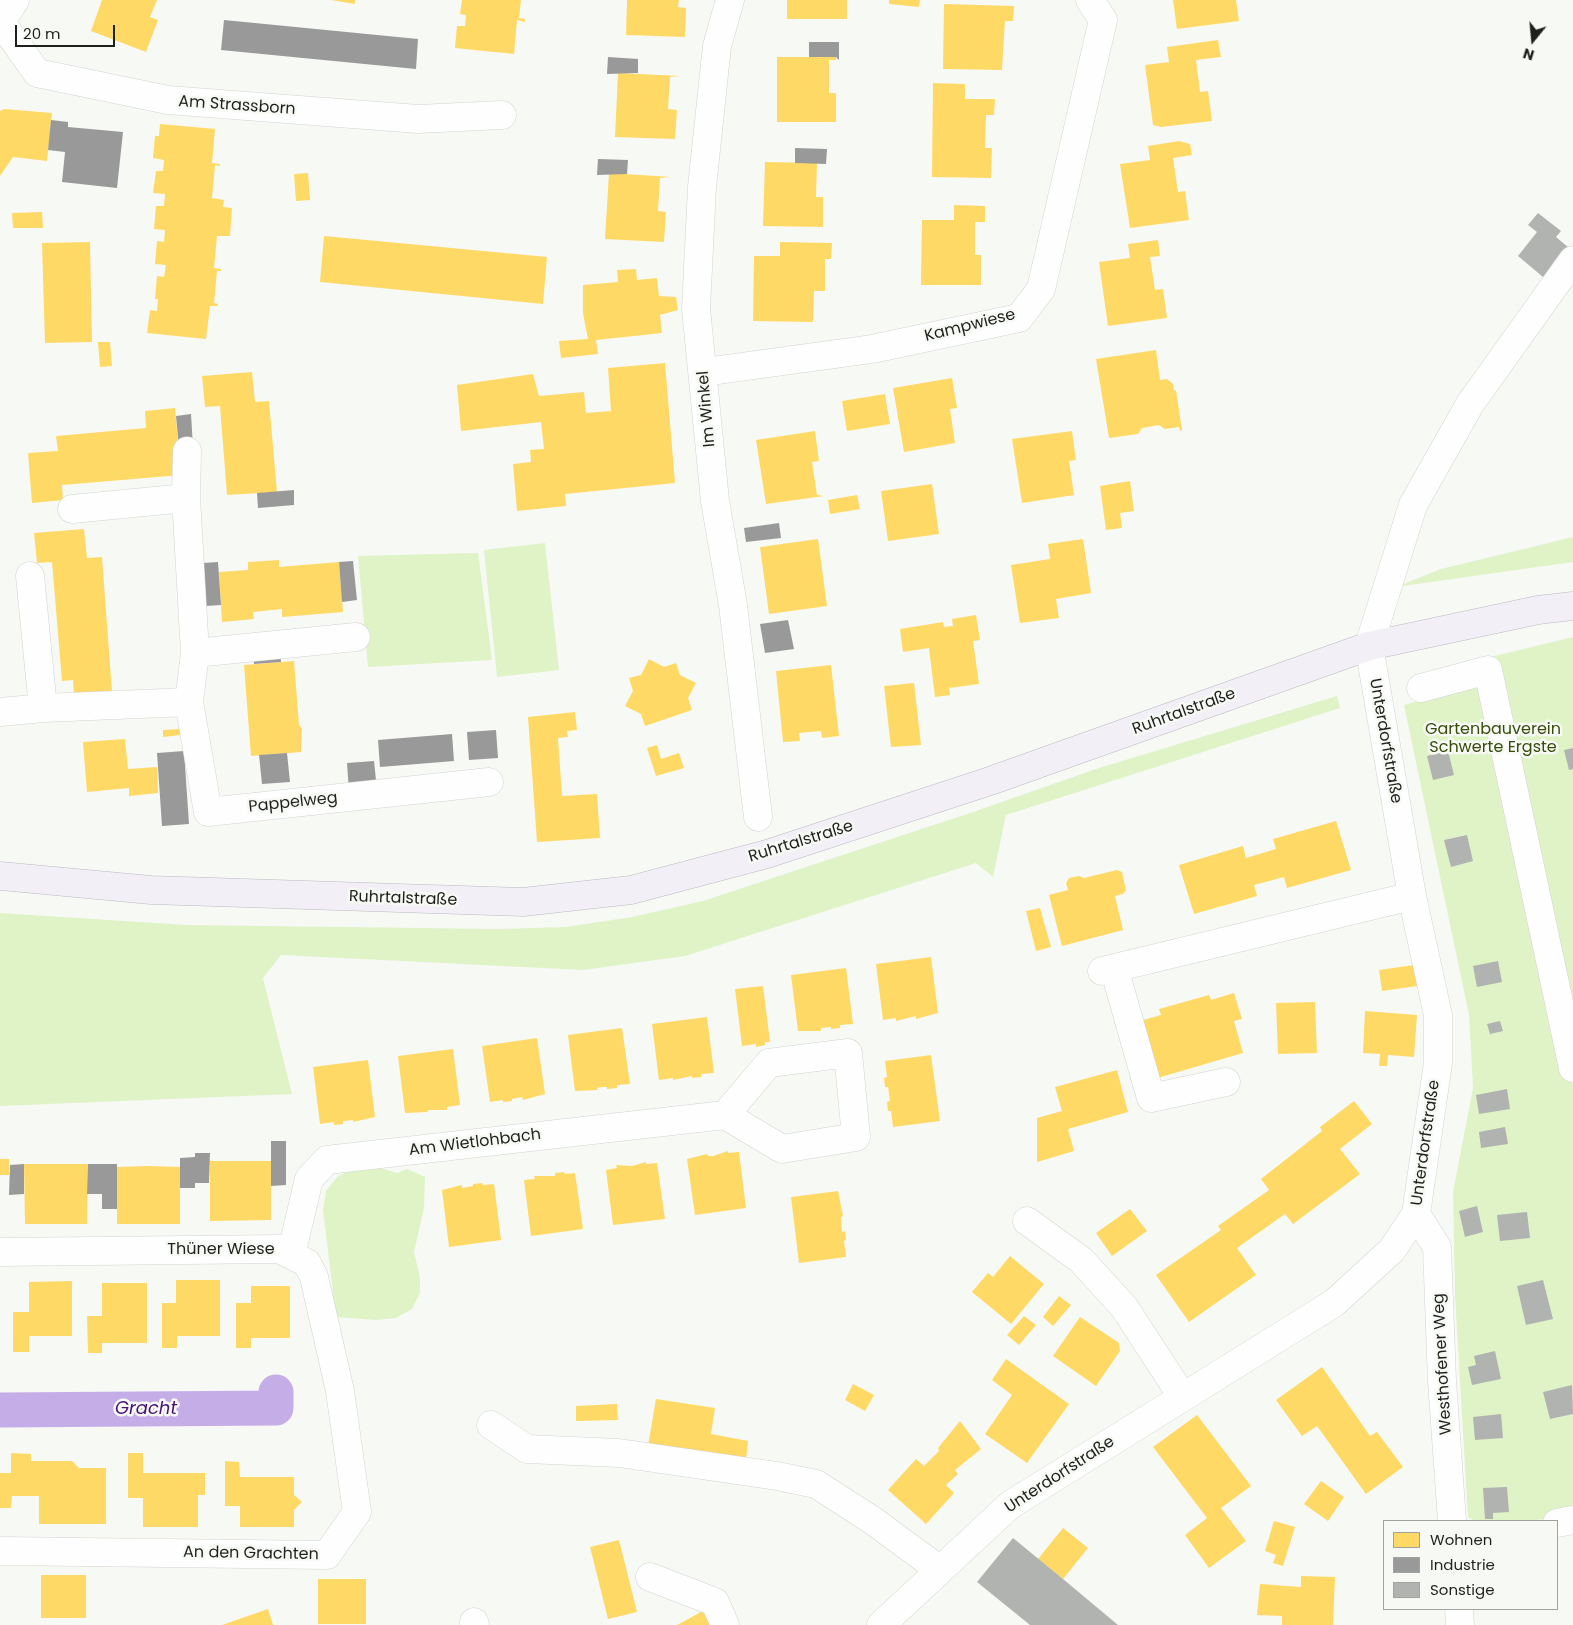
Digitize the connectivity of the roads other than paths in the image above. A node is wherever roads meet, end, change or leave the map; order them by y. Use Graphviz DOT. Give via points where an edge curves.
graph roads {
  1 [pos="730,0"];
  2 [pos="1101,7"];
  3 [pos="5,15"];
  4 [pos="502,115"];
  5 [pos="1573,260"];
  6 [pos="704,372"];
  7 [pos="187,451"];
  8 [pos="186,498"];
  9 [pos="72,509"];
  10 [pos="30,576"];
  11 [pos="1573,606"];
  12 [pos="356,637"];
  13 [pos="1369,646"];
  14 [pos="195,653"];
  15 [pos="1421,688"];
  16 [pos="189,702"];
  17 [pos="42,708"];
  18 [pos="0,712"];
  19 [pos="489,782"];
  20 [pos="758,818"];
  21 [pos="0,876"];
  22 [pos="1412,896"];
  23 [pos="1573,1068"];
  24 [pos="1226,1082"];
  25 [pos="725,1115"];
  26 [pos="1416,1214"];
  27 [pos="1027,1222"];
  28 [pos="0,1252"];
  29 [pos="291,1255"];
  30 [pos="340,1390"];
  31 [pos="1182,1396"];
  32 [pos="491,1425"];
  33 [pos="1452,1520"];
  34 [pos="1573,1520"];
  35 [pos="1558,1523"];
  36 [pos="0,1551"];
  37 [pos="940,1570"];
  38 [pos="650,1577"];
  39 [pos="1458,1610"];
  40 [pos="725,1625"];
  41 [pos="881,1625"];
  42 [pos="1460,1625"];
  1 -- 6 [label="street, Im Winkel" via="718,46 702,187 696,309"];
  2 -- 6 [label="street, Kampwiese" via="1041,289 1019,318 872,349"];
  3 -- 4 [label="street, Am Strassborn" via="37,73 168,100 418,118"];
  5 -- 13 [label="street" via="1470,404 1413,505"];
  6 -- 20 [label="street, Im Winkel" via="715,500 733,605"];
  7 -- 8 [label="street, Pappelweg"];
  8 -- 9 [label="street"];
  8 -- 14 [label="street, Pappelweg"];
  10 -- 17 [label="street"];
  11 -- 13 [label="main road, Ruhrtalstraße" via="1538,610"];
  12 -- 14 [label="street"];
  13 -- 21 [label="main road, Ruhrtalstraße" via="972,787 767,854 631,890 523,902 150,890"];
  13 -- 22 [label="street, Unterdorfstraße"];
  14 -- 16 [label="street, Pappelweg"];
  15 -- 23 [label="street" via="1488,670"];
  16 -- 17 [label="street"];
  16 -- 19 [label="street, Pappelweg" via="208,812"];
  17 -- 18 [label="street"];
  22 -- 24 [label="street" via="1108,969 1151,1098"];
  22 -- 26 [label="street, Unterdorfstraße" via="1438,1015 1438,1063"];
  25 -- 25 [label="street" via="769,1063 848,1053 856,1137 782,1149"];
  25 -- 29 [label="street, Am Wietlohbach" via="327,1160 309,1179"];
  26 -- 31 [label="street, Unterdorfstraße" via="1392,1250 1334,1303"];
  26 -- 33 [label="street, Westhofener Weg" via="1438,1247 1442,1381"];
  27 -- 31 [label="street" via="1081,1260 1124,1307"];
  28 -- 29 [label="street, Thüner Wiese" via="280,1249"];
  29 -- 30 [label="street, Thüner Wiese" via="307,1263 314,1277"];
  30 -- 36 [label="street, An den Grachten" via="357,1512 327,1555"];
  31 -- 37 [label="street, Unterdorfstraße" via="1010,1505"];
  32 -- 37 [label="street" via="527,1449 619,1453 816,1484"];
  34 -- 35 [label="street"];
  37 -- 41 [label="street, Unterdorfstraße"];
  38 -- 40 [label="street" via="715,1602"];
  39 -- 42 [label="street"];
}
